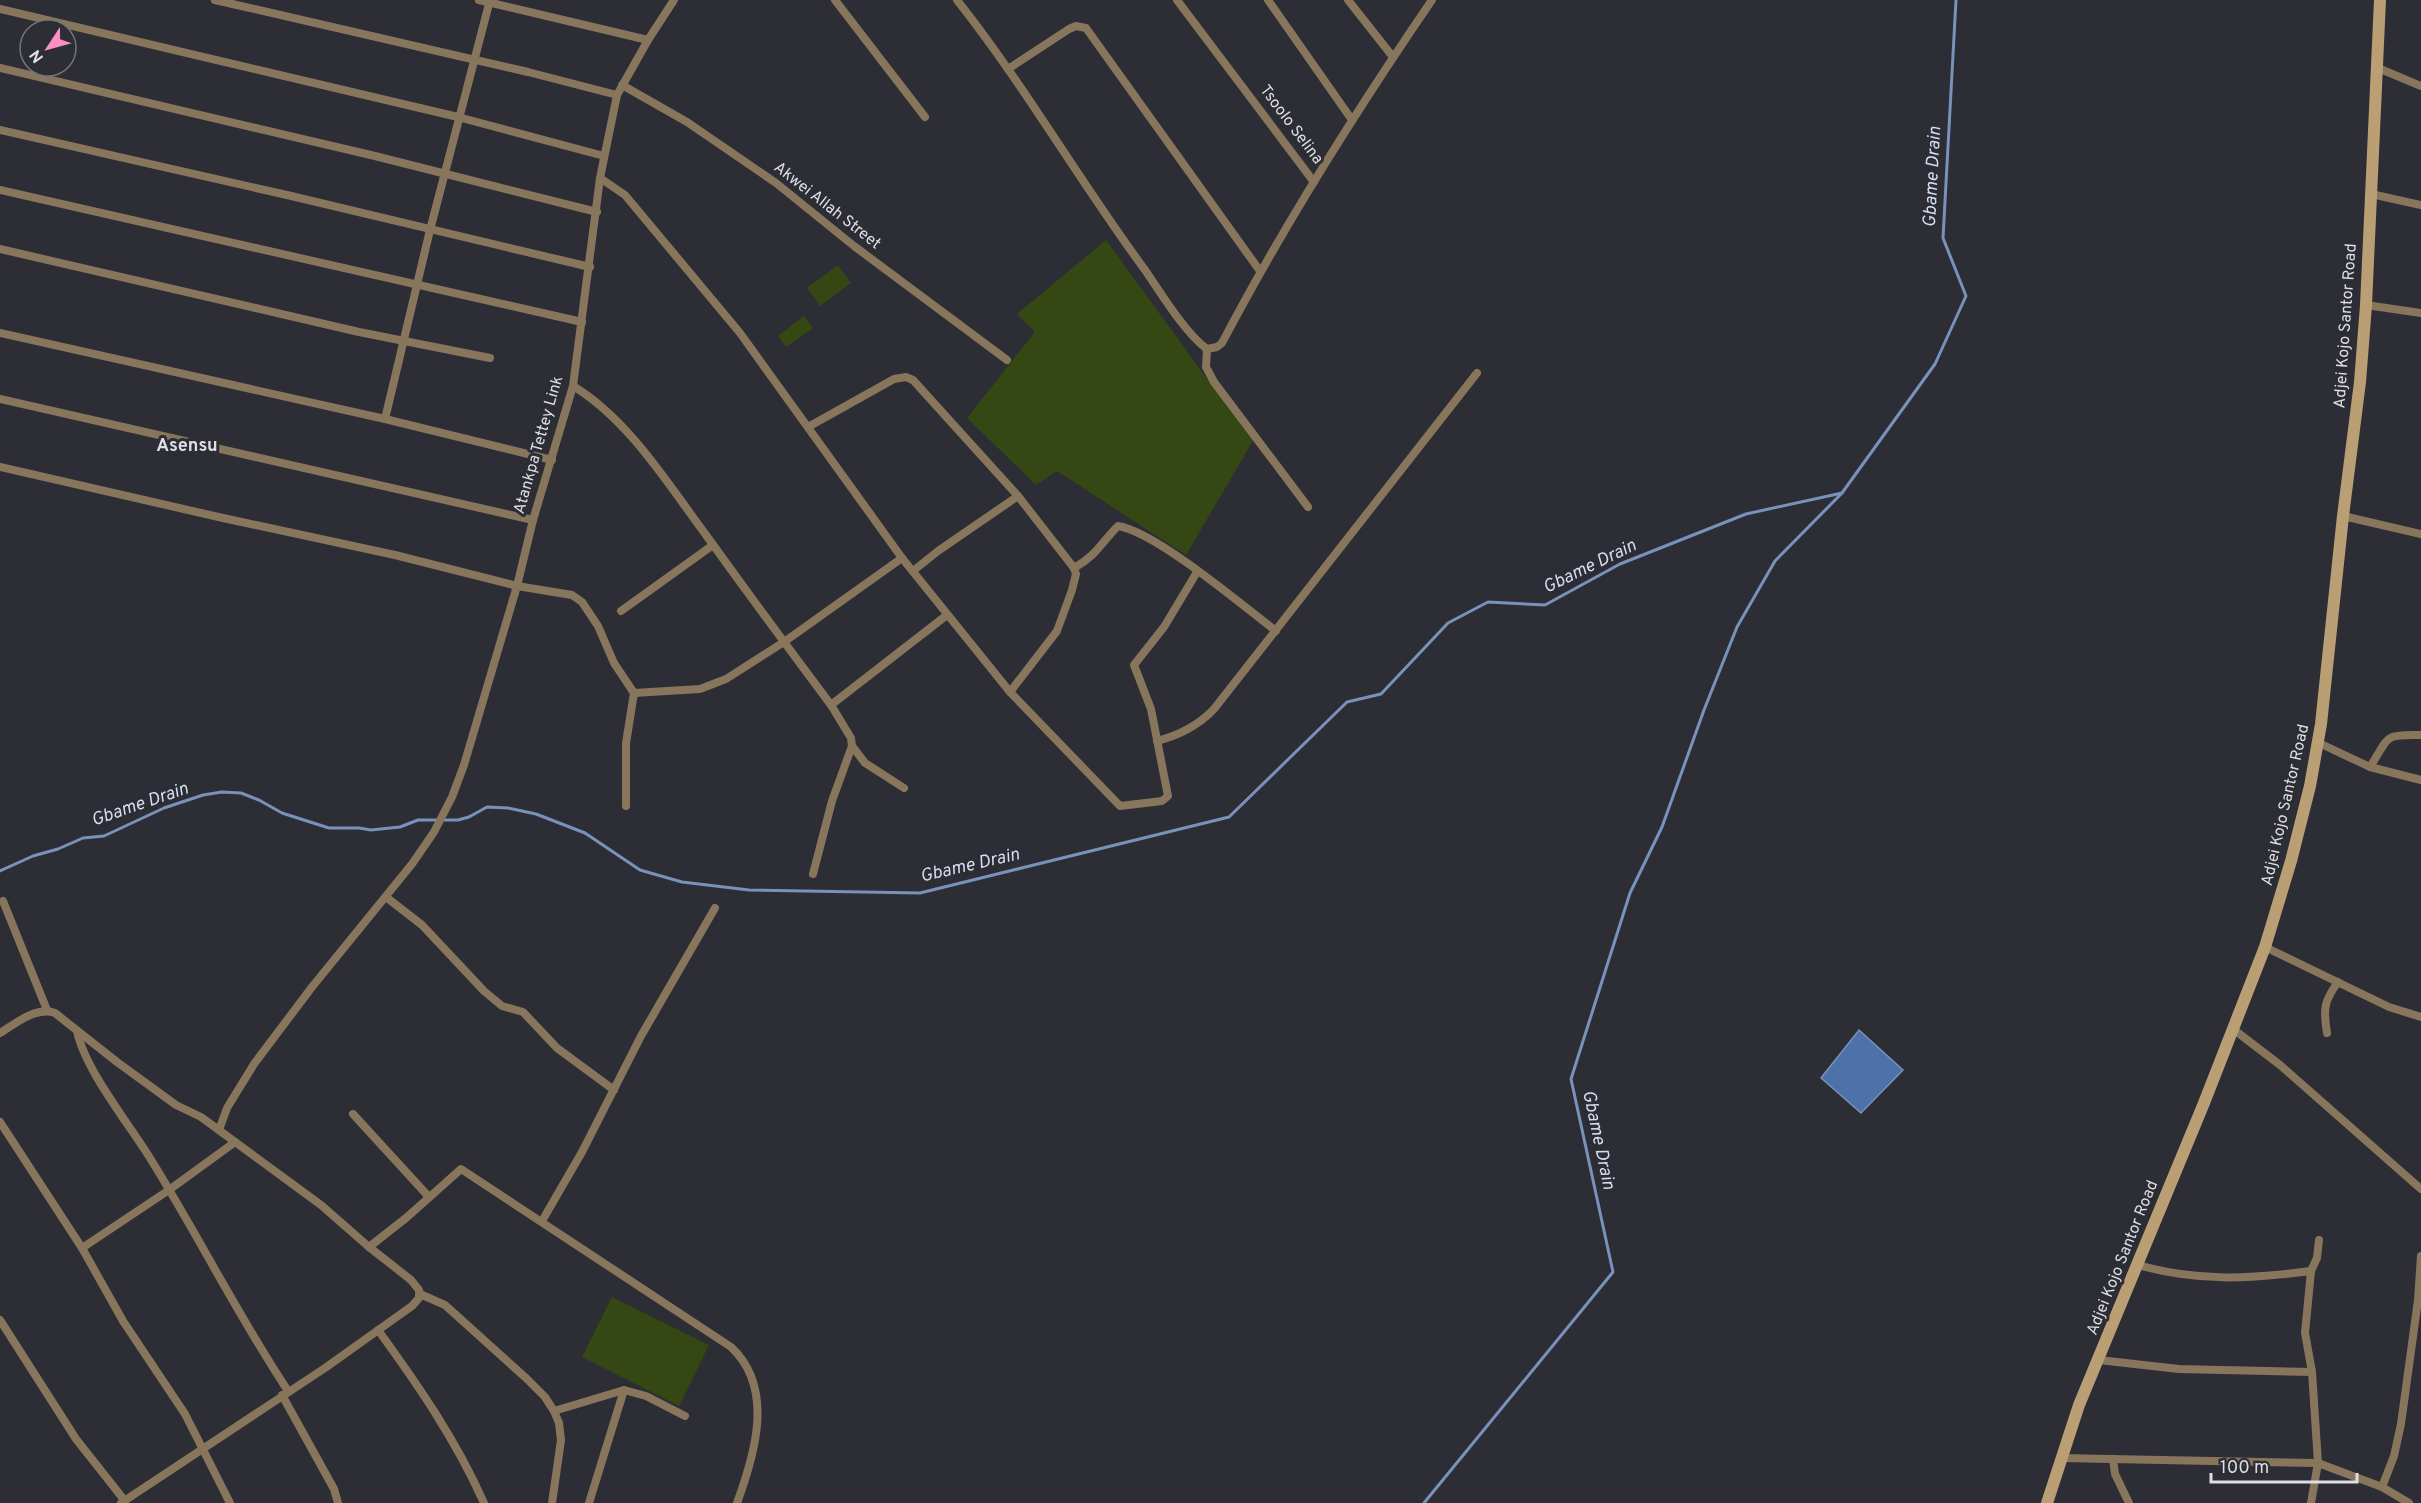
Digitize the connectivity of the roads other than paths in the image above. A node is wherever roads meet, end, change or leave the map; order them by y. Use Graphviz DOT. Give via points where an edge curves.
graph roads {
  1 [pos="215,0"];
  2 [pos="479,0"];
  3 [pos="674,0"];
  4 [pos="835,0"];
  5 [pos="957,0"];
  6 [pos="1177,0"];
  7 [pos="1268,0"];
  8 [pos="1348,0"];
  9 [pos="1432,0"];
  10 [pos="2380,0"];
  11 [pos="490,1"];
  12 [pos="0,9"];
  13 [pos="648,40"];
  14 [pos="1393,57"];
  15 [pos="475,60"];
  16 [pos="0,68"];
  17 [pos="2378,68"];
  18 [pos="1008,69"];
  19 [pos="622,85"];
  20 [pos="2421,86"];
  21 [pos="617,95"];
  22 [pos="458,117"];
  23 [pos="925,117"];
  24 [pos="1352,120"];
  25 [pos="0,130"];
  26 [pos="604,156"];
  27 [pos="446,174"];
  28 [pos="600,178"];
  29 [pos="1314,182"];
  30 [pos="0,190"];
  31 [pos="2371,194"];
  32 [pos="2421,204"];
  33 [pos="597,212"];
  34 [pos="430,230"];
  35 [pos="0,249"];
  36 [pos="590,267"];
  37 [pos="1260,271"];
  38 [pos="417,284"];
  39 [pos="2366,305"];
  40 [pos="2421,313"];
  41 [pos="582,322"];
  42 [pos="0,333"];
  43 [pos="403,341"];
  44 [pos="1207,349"];
  45 [pos="490,358"];
  46 [pos="1007,360"];
  47 [pos="1477,373"];
  48 [pos="573,386"];
  49 [pos="0,399"];
  50 [pos="385,419"];
  51 [pos="808,427"];
  52 [pos="552,460"];
  53 [pos="0,467"];
  54 [pos="1018,496"];
  55 [pos="1308,507"];
  56 [pos="2343,516"];
  57 [pos="533,520"];
  58 [pos="2421,534"];
  59 [pos="713,545"];
  60 [pos="902,558"];
  61 [pos="1074,568"];
  62 [pos="913,571"];
  63 [pos="1197,572"];
  64 [pos="517,586"];
  65 [pos="621,611"];
  66 [pos="947,615"];
  67 [pos="1276,631"];
  68 [pos="784,642"];
  69 [pos="1010,692"];
  70 [pos="634,693"];
  71 [pos="831,705"];
  72 [pos="2421,735"];
  73 [pos="1157,741"];
  74 [pos="2319,743"];
  75 [pos="852,747"];
  76 [pos="2370,766"];
  77 [pos="2421,780"];
  78 [pos="904,788"];
  79 [pos="627,806"];
  80 [pos="813,874"];
  81 [pos="386,897"];
  82 [pos="3,902"];
  83 [pos="715,908"];
  84 [pos="2265,947"];
  85 [pos="2338,982"];
  86 [pos="47,1010"];
  87 [pos="2421,1017"];
  88 [pos="2233,1029"];
  89 [pos="77,1031"];
  90 [pos="0,1033"];
  91 [pos="2327,1033"];
  92 [pos="614,1090"];
  93 [pos="353,1114"];
  94 [pos="0,1122"];
  95 [pos="219,1130"];
  96 [pos="236,1142"];
  97 [pos="2421,1189"];
  98 [pos="169,1190"];
  99 [pos="429,1197"];
  100 [pos="542,1221"];
  101 [pos="2319,1240"];
  102 [pos="369,1247"];
  103 [pos="82,1248"];
  104 [pos="2421,1256"];
  105 [pos="2138,1265"];
  106 [pos="2311,1271"];
  107 [pos="420,1294"];
  108 [pos="0,1320"];
  109 [pos="378,1330"];
  110 [pos="2098,1359"];
  111 [pos="2312,1372"];
  112 [pos="624,1390"];
  113 [pos="285,1393"];
  114 [pos="554,1411"];
  115 [pos="686,1416"];
  116 [pos="204,1449"];
  117 [pos="2060,1458"];
  118 [pos="2113,1459"];
  119 [pos="2318,1463"];
  120 [pos="2382,1486"];
  121 [pos="123,1502"];
  122 [pos="230,1503"];
  123 [pos="338,1503"];
  124 [pos="484,1503"];
  125 [pos="552,1503"];
  126 [pos="590,1503"];
  127 [pos="737,1503"];
  128 [pos="2047,1503"];
  129 [pos="2129,1503"];
  130 [pos="2311,1503"];
  131 [pos="2409,1503"];
  1 -- 15 [label="street"];
  2 -- 11 [label="street"];
  3 -- 13 [label="street, Atankpa Tettey Link"];
  4 -- 23 [label="street"];
  5 -- 18 [label="street"];
  6 -- 29 [label="street, Tsoolo Selina"];
  7 -- 24 [label="street"];
  8 -- 14 [label="street"];
  9 -- 14 [label="street, Tsoolo Selina"];
  10 -- 17 [label="street, Adjei Kojo Santor Road"];
  11 -- 13 [label="street"];
  11 -- 15 [label="street"];
  12 -- 22 [label="street"];
  13 -- 19 [label="street, Atankpa Tettey Link"];
  14 -- 24 [label="street, Tsoolo Selina"];
  15 -- 21 [label="street"];
  15 -- 22 [label="street"];
  16 -- 27 [label="street"];
  17 -- 20 [label="street"];
  17 -- 31 [label="street, Adjei Kojo Santor Road"];
  18 -- 37 [label="street" via="1069,29 1086,28"];
  18 -- 44 [label="street" via="1134,256"];
  19 -- 21 [label="street, Atankpa Tettey Link"];
  19 -- 46 [label="street, Akwei Allah Street" via="687,122 776,183"];
  21 -- 26 [label="street, Atankpa Tettey Link"];
  22 -- 26 [label="street"];
  22 -- 27 [label="street"];
  24 -- 29 [label="street, Tsoolo Selina"];
  25 -- 34 [label="street"];
  26 -- 28 [label="street, Atankpa Tettey Link"];
  27 -- 33 [label="street"];
  27 -- 34 [label="street"];
  28 -- 33 [label="street, Atankpa Tettey Link"];
  28 -- 51 [label="street" via="625,195 725,315"];
  29 -- 37 [label="street"];
  30 -- 38 [label="street"];
  31 -- 32 [label="street"];
  31 -- 39 [label="street, Adjei Kojo Santor Road"];
  33 -- 36 [label="street, Atankpa Tettey Link"];
  34 -- 36 [label="street"];
  34 -- 38 [label="street"];
  35 -- 43 [label="street"];
  36 -- 41 [label="street, Atankpa Tettey Link"];
  37 -- 44 [label="street" via="1222,343"];
  38 -- 41 [label="street"];
  38 -- 43 [label="street"];
  39 -- 40 [label="street"];
  39 -- 56 [label="street, Adjei Kojo Santor Road"];
  41 -- 48 [label="street, Atankpa Tettey Link"];
  42 -- 50 [label="street"];
  43 -- 45 [label="street"];
  43 -- 50 [label="street"];
  44 -- 55 [label="street" via="1206,367 1214,382"];
  47 -- 67 [label="street"];
  48 -- 52 [label="street, Atankpa Tettey Link"];
  48 -- 59 [label="street" via="610,414 661,474"];
  49 -- 57 [label="street"];
  50 -- 52 [label="street"];
  51 -- 54 [label="street" via="894,379 906,377 921,388"];
  51 -- 60 [label="street"];
  52 -- 57 [label="street, Atankpa Tettey Link"];
  53 -- 64 [label="street"];
  54 -- 61 [label="street"];
  54 -- 62 [label="street"];
  56 -- 58 [label="street"];
  56 -- 74 [label="street, Adjei Kojo Santor Road"];
  57 -- 64 [label="street, Atankpa Tettey Link"];
  59 -- 65 [label="street"];
  59 -- 68 [label="street"];
  60 -- 62 [label="street"];
  60 -- 68 [label="street"];
  61 -- 63 [label="street" via="1102,546 1118,526 1149,539"];
  61 -- 69 [label="street" via="1072,590 1057,631"];
  62 -- 66 [label="street"];
  63 -- 67 [label="street"];
  63 -- 73 [label="street" via="1164,627 1134,665 1151,709"];
  64 -- 70 [label="street" via="572,595 582,602"];
  64 -- 81 [label="street, Atankpa Tettey Link" via="452,797 434,832"];
  66 -- 69 [label="street"];
  66 -- 71 [label="street"];
  67 -- 73 [label="street" via="1202,721"];
  68 -- 70 [label="street" via="729,677 700,689"];
  68 -- 71 [label="street"];
  69 -- 73 [label="street" via="1120,806 1162,801 1168,796"];
  70 -- 79 [label="street" via="626,743"];
  71 -- 75 [label="street" via="851,738"];
  72 -- 76 [label="street" via="2389,737"];
  74 -- 76 [label="street"];
  74 -- 84 [label="street, Adjei Kojo Santor Road" via="2292,861"];
  75 -- 78 [label="street" via="866,763"];
  75 -- 80 [label="street" via="832,801"];
  76 -- 77 [label="street"];
  81 -- 92 [label="street" via="422,925 493,999 523,1012 557,1048"];
  81 -- 95 [label="street, Atankpa Tettey Link" via="254,1064 230,1102"];
  82 -- 86 [label="street"];
  83 -- 92 [label="street"];
  84 -- 85 [label="street"];
  84 -- 88 [label="street, Adjei Kojo Santor Road"];
  85 -- 87 [label="street" via="2389,1007"];
  85 -- 91 [label="street" via="2325,1003"];
  86 -- 89 [label="street"];
  86 -- 90 [label="street"];
  88 -- 97 [label="street" via="2280,1065"];
  88 -- 105 [label="street, Adjei Kojo Santor Road"];
  89 -- 95 [label="street" via="176,1105"];
  89 -- 98 [label="street" via="89,1061"];
  92 -- 100 [label="street"];
  93 -- 99 [label="street"];
  94 -- 103 [label="street"];
  95 -- 96 [label="street"];
  96 -- 98 [label="street"];
  96 -- 102 [label="street" via="321,1204"];
  98 -- 103 [label="street"];
  98 -- 113 [label="street"];
  99 -- 100 [label="street" via="462,1169"];
  99 -- 102 [label="street"];
  100 -- 127 [label="street" via="731,1347 747,1365 755,1387 757,1426 752,1458"];
  101 -- 106 [label="street"];
  102 -- 107 [label="street" via="411,1280"];
  103 -- 116 [label="street"];
  104 -- 120 [label="street" via="2401,1424"];
  105 -- 106 [label="street" via="2223,1279"];
  105 -- 110 [label="street, Adjei Kojo Santor Road"];
  106 -- 111 [label="street" via="2305,1333"];
  107 -- 109 [label="street" via="412,1306"];
  107 -- 114 [label="street" via="445,1305 526,1378"];
  108 -- 121 [label="street" via="76,1440"];
  109 -- 113 [label="street"];
  109 -- 124 [label="street" via="458,1449"];
  110 -- 111 [label="street" via="2179,1369"];
  110 -- 117 [label="street, Adjei Kojo Santor Road"];
  111 -- 119 [label="street"];
  112 -- 114 [label="street"];
  112 -- 115 [label="street"];
  112 -- 126 [label="street"];
  113 -- 116 [label="street"];
  113 -- 123 [label="street"];
  114 -- 125 [label="street" via="561,1440"];
  116 -- 121 [label="street"];
  116 -- 122 [label="street"];
  117 -- 118 [label="street"];
  117 -- 128 [label="street, Adjei Kojo Santor Road"];
  118 -- 119 [label="street"];
  118 -- 129 [label="street" via="2115,1474"];
  119 -- 120 [label="street"];
  119 -- 130 [label="street"];
  120 -- 131 [label="street"];
}
